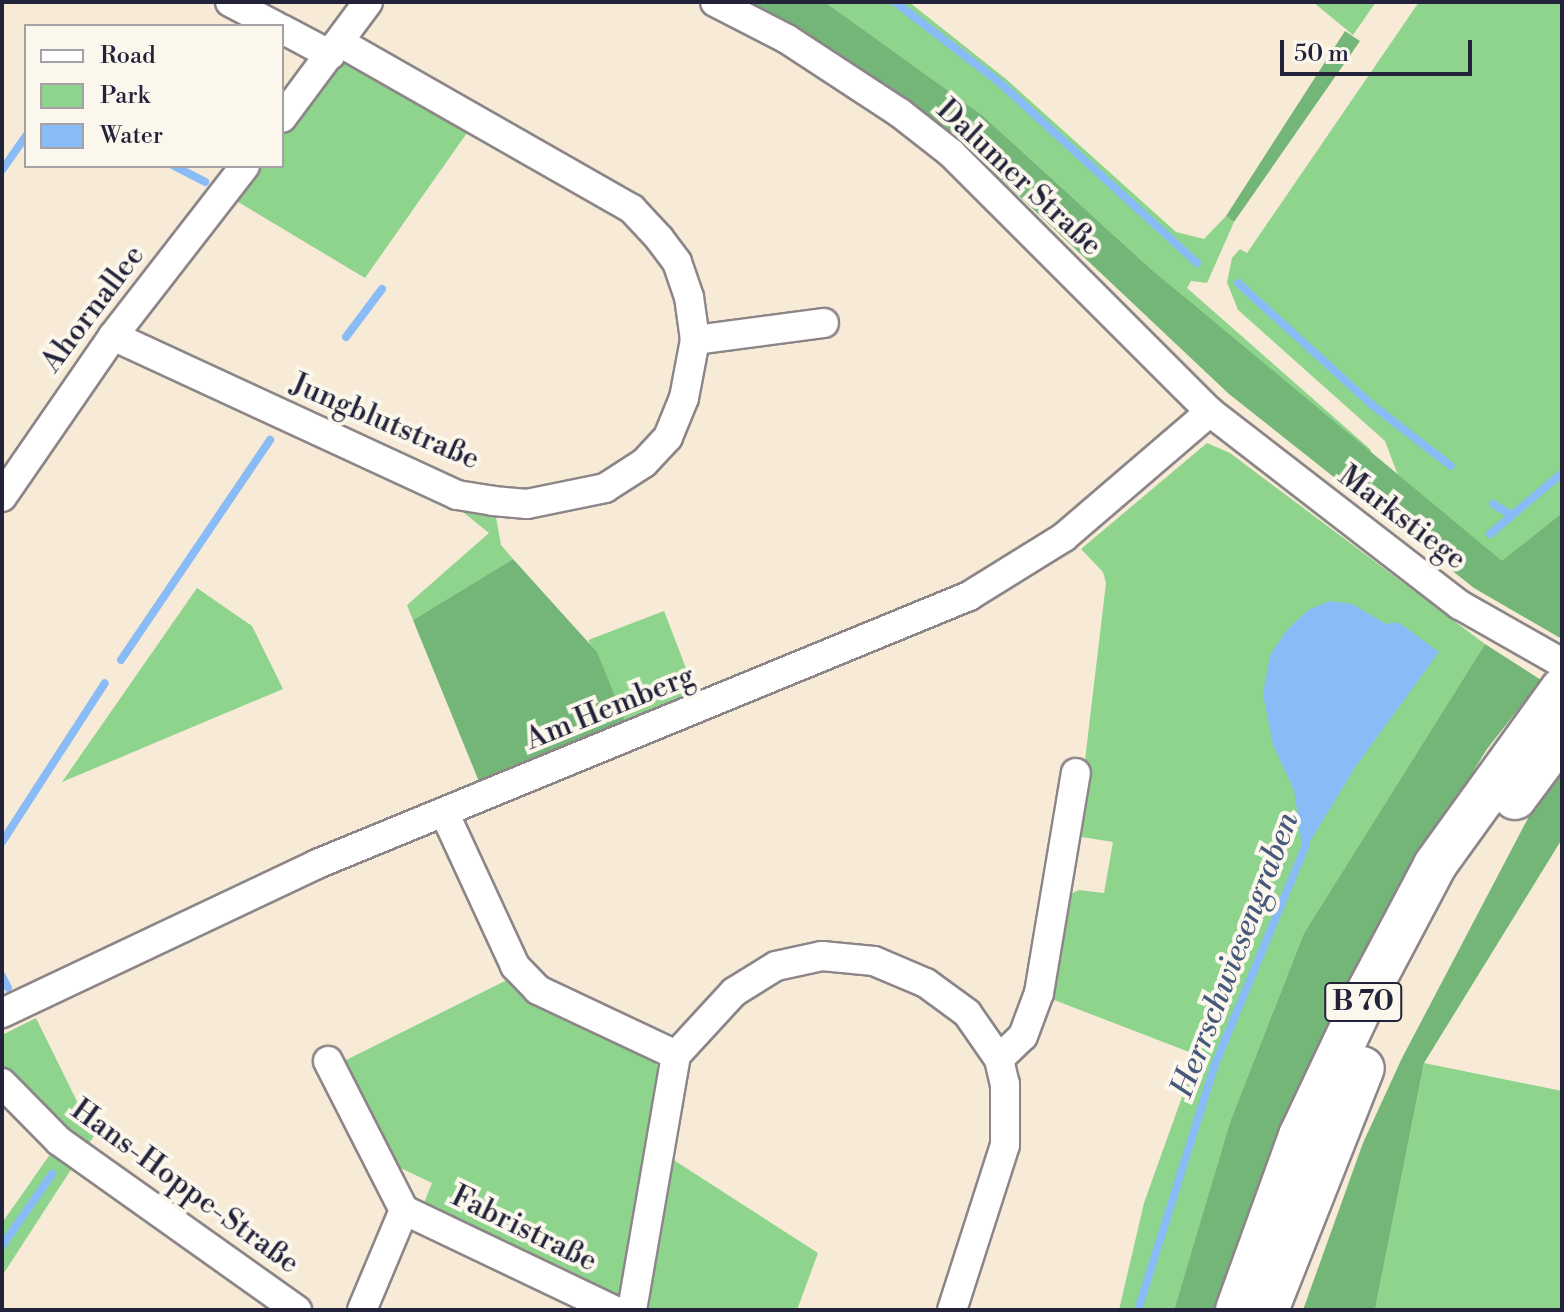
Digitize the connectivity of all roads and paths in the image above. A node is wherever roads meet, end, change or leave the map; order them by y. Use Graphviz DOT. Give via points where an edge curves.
graph roads {
  1 [pos="230,2"];
  2 [pos="368,2"];
  3 [pos="715,2"];
  4 [pos="272,24"];
  5 [pos="284,30"];
  6 [pos="335,49"];
  7 [pos="284,115"];
  8 [pos="243,168"];
  9 [pos="824,323"];
  10 [pos="113,336"];
  11 [pos="695,340"];
  12 [pos="1210,412"];
  13 [pos="2,497"];
  14 [pos="1562,663"];
  15 [pos="1554,721"];
  16 [pos="1076,773"];
  17 [pos="444,812"];
  18 [pos="2,1013"];
  19 [pos="676,1055"];
  20 [pos="999,1059"];
  21 [pos="328,1061"];
  22 [pos="2,1083"];
  23 [pos="404,1210"];
  24 [pos="1280,1268"];
  25 [pos="297,1310"];
  26 [pos="362,1310"];
  27 [pos="614,1310"];
  28 [pos="632,1310"];
  29 [pos="952,1310"];
  30 [pos="1237,1310"];
  31 [pos="1267,1310"];
  32 [pos="1273,1310"];
  1 -- 4 [label="street"];
  2 -- 6 [label="street"];
  3 -- 12 [label="street, Dalumer Straße" via="787,39 951,153"];
  5 -- 6 [label="street, Jungblutstraße"];
  6 -- 7 [label="street"];
  6 -- 11 [label="street, Jungblutstraße" via="632,209 677,262"];
  8 -- 10 [label="street, Ahornallee"];
  9 -- 11 [label="street"];
  10 -- 11 [label="street, Jungblutstraße" via="457,495 527,504 605,488 644,463 668,437 679,411"];
  10 -- 13 [label="street, Ahornallee"];
  12 -- 14 [label="street, Markstiege" via="1460,605"];
  12 -- 17 [label="street, Am Hemberg" via="1064,537 969,596"];
  15 -- 24 [label="highway, B 70" via="1392,1003"];
  15 -- 30 [label="highway, B 70" via="1435,865 1300,1136"];
  16 -- 20 [label="street" via="1039,993 1023,1036"];
  17 -- 18 [label="street, Am Hemberg" via="317,864"];
  17 -- 19 [label="street" via="515,966 538,990"];
  19 -- 20 [label="street" via="734,992 776,966 822,956 874,961 926,983 967,1013"];
  19 -- 28 [label="street"];
  20 -- 29 [label="street" via="1005,1084 1005,1145"];
  21 -- 23 [label="street, Fabristraße"];
  22 -- 25 [label="street, Hans-Hoppe-Straße" via="59,1141 141,1205"];
  23 -- 26 [label="street, Fabristraße"];
  23 -- 27 [label="street, Fabristraße"];
  24 -- 31 [label="highway, B 70"];
  24 -- 32 [label="highway"];
}
